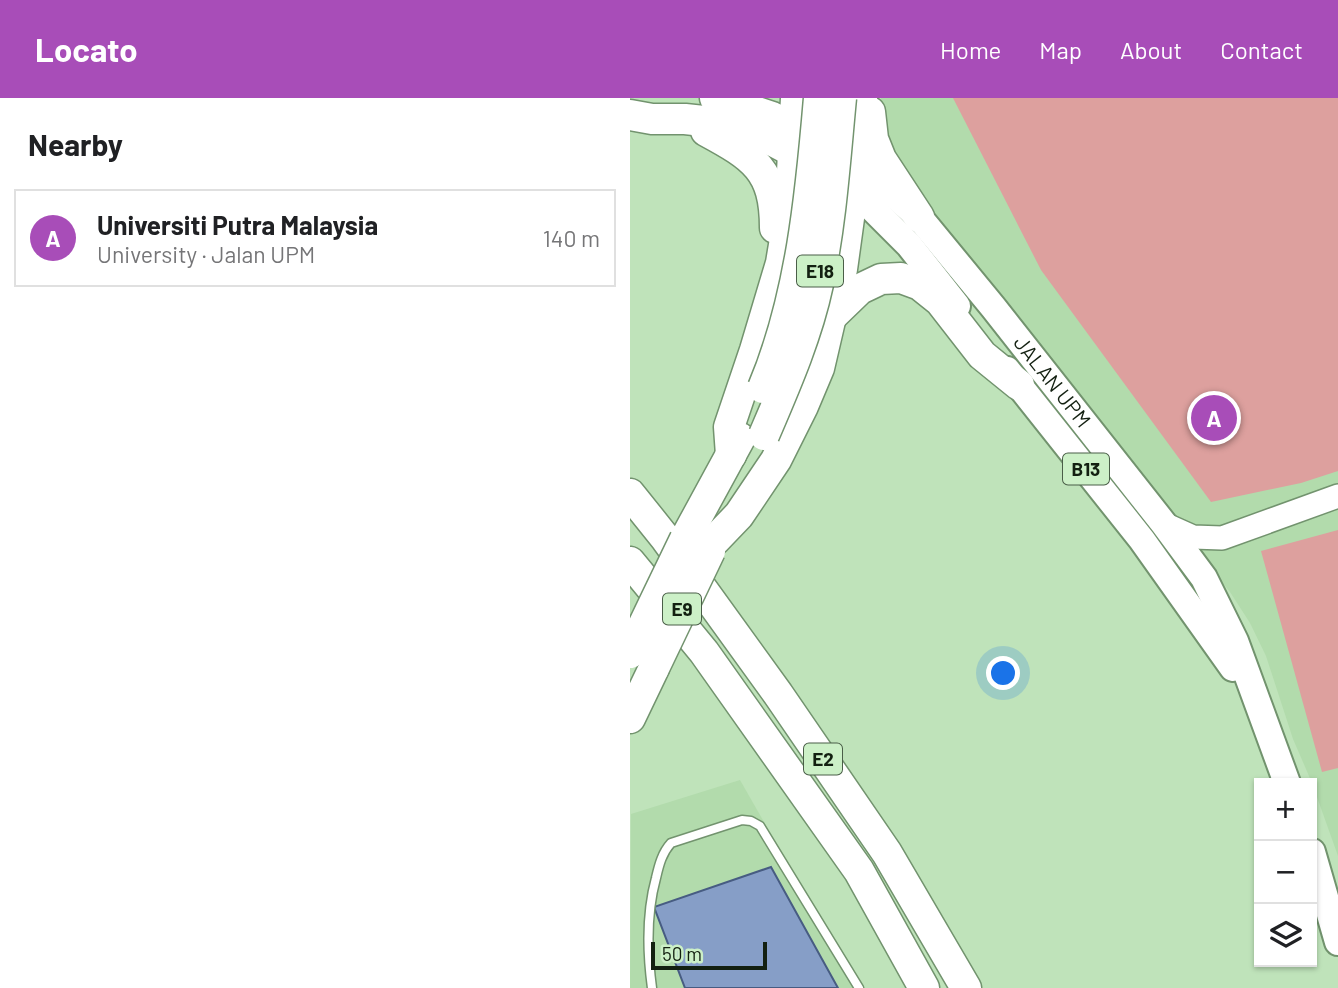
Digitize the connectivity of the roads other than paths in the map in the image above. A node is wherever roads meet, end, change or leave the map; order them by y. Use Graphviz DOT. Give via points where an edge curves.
graph roads {
  1 [pos="715,98"];
  2 [pos="804,98"];
  3 [pos="820,98"];
  4 [pos="841,98"];
  5 [pos="862,98"];
  6 [pos="630,115"];
  7 [pos="685,119"];
  8 [pos="795,125"];
  9 [pos="855,175"];
  10 [pos="919,217"];
  11 [pos="781,263"];
  12 [pos="831,317"];
  13 [pos="1019,385"];
  14 [pos="756,429"];
  15 [pos="731,455"];
  16 [pos="630,494"];
  17 [pos="1338,496"];
  18 [pos="1164,524"];
  19 [pos="703,543"];
  20 [pos="630,562"];
  21 [pos="642,660"];
  22 [pos="1255,698"];
  23 [pos="630,718"];
  24 [pos="1285,778"];
  25 [pos="1317,869"];
  26 [pos="1338,942"];
  27 [pos="652,988"];
  28 [pos="859,988"];
  29 [pos="923,988"];
  30 [pos="966,988"];
  1 -- 8 [label="highway"];
  2 -- 5 [label="highway" via="811,109 826,115 842,113"];
  3 -- 14 [label="highway, E18, bridge" via="795,282"];
  4 -- 14 [label="highway, E18, bridge" via="818,285 800,346"];
  5 -- 9 [label="highway"];
  5 -- 10 [label="highway" via="871,115 881,159"];
  6 -- 7 [label="highway"];
  7 -- 8 [label="highway" via="722,123 767,138"];
  7 -- 11 [label="highway" via="736,148 762,170 775,208"];
  8 -- 9 [label="highway"];
  8 -- 11 [label="highway" via="790,209"];
  9 -- 10 [label="main road, JALAN UPM / B13"];
  9 -- 12 [label="highway"];
  9 -- 13 [label="main road, JALAN UPM / B13"];
  10 -- 18 [label="main road, JALAN UPM / B13"];
  11 -- 15 [label="highway" via="729,427"];
  12 -- 13 [label="highway" via="860,289 881,279 901,278 920,285 940,301 982,355"];
  12 -- 19 [label="highway" via="819,368 776,460 739,515"];
  13 -- 22 [label="main road, JALAN UPM / B13" via="1142,540"];
  14 -- 15 [label="highway, E9"];
  14 -- 19 [label="highway, E9"];
  15 -- 19 [label="highway, E9"];
  16 -- 30 [label="highway, E2" via="778,694 887,853"];
  17 -- 18 [label="main road" via="1222,538 1193,537"];
  18 -- 22 [label="main road, JALAN UPM / B13" via="1205,578"];
  19 -- 21 [label="highway, E9, bridge"];
  20 -- 29 [label="highway, E2" via="704,652 859,871"];
  21 -- 23 [label="highway, E9"];
  22 -- 24 [label="main road, JALAN UPM / B13"];
  25 -- 26 [label="main road"];
  27 -- 28 [label="lane" via="647,937 651,897 665,849 671,843 742,820 760,827"];
}
